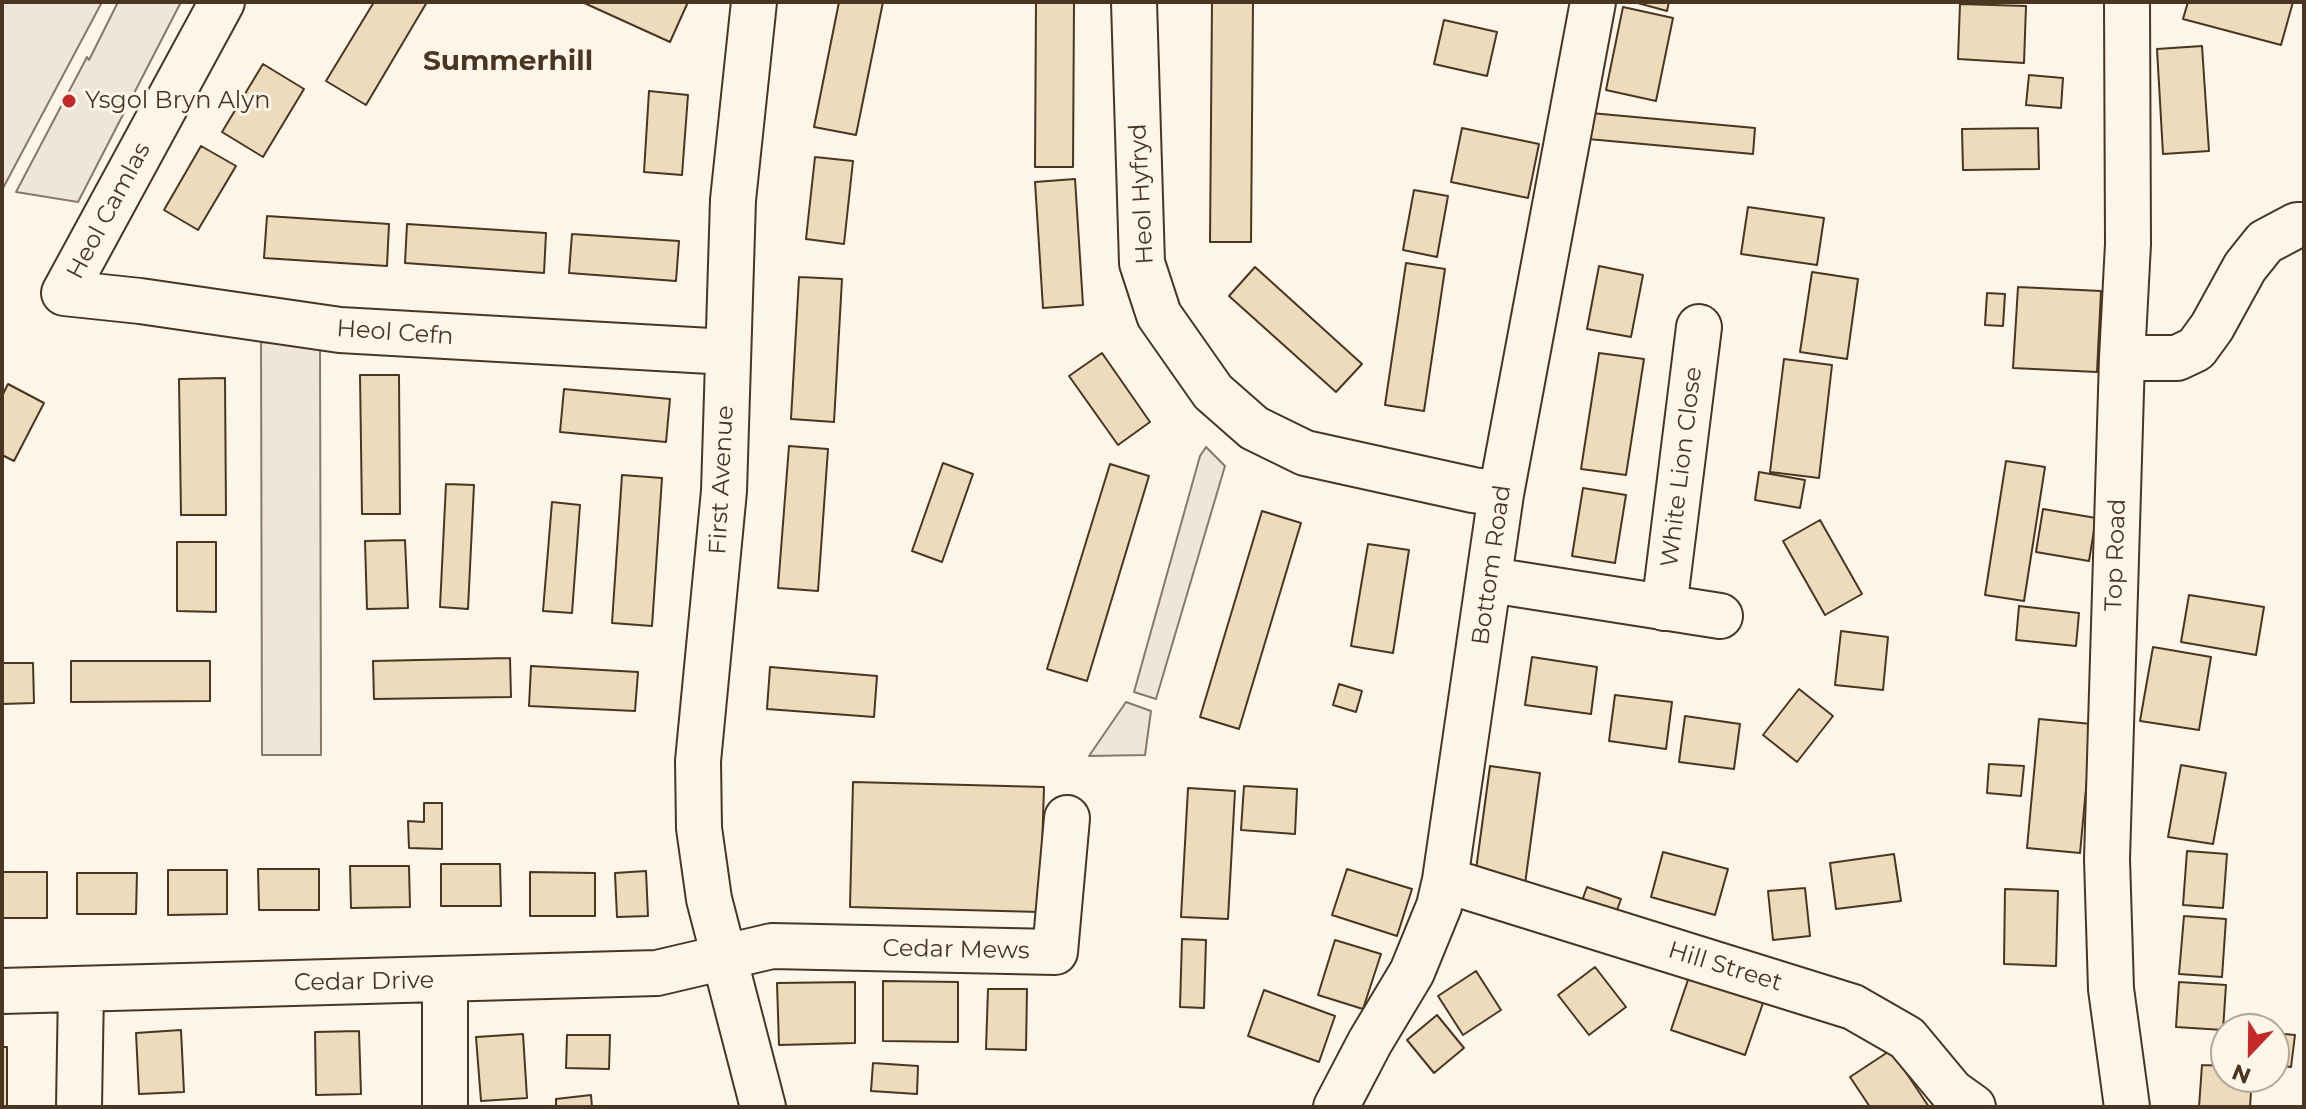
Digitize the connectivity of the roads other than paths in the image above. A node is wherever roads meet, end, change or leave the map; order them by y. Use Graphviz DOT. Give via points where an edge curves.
graph roads {
  1 [pos="222,2"];
  2 [pos="754,2"];
  3 [pos="1134,2"];
  4 [pos="1593,2"];
  5 [pos="2127,2"];
  6 [pos="2304,225"];
  7 [pos="64,293"];
  8 [pos="1699,327"];
  9 [pos="728,352"];
  10 [pos="2122,358"];
  11 [pos="1501,494"];
  12 [pos="1491,580"];
  13 [pos="1664,608"];
  14 [pos="1720,616"];
  15 [pos="1067,818"];
  16 [pos="1445,880"];
  17 [pos="724,956"];
  18 [pos="445,980"];
  19 [pos="81,989"];
  20 [pos="2,991"];
  21 [pos="79,1107"];
  22 [pos="445,1107"];
  23 [pos="763,1107"];
  24 [pos="1336,1107"];
  25 [pos="1973,1107"];
  26 [pos="2120,1107"];
  1 -- 7 [label="street, Heol Camlas"];
  2 -- 9 [label="street, First Avenue" via="733,200"];
  3 -- 11 [label="street, Heol Hyfryd" via="1142,263 1159,315 1213,392 1254,428 1305,453"];
  4 -- 11 [label="street, Bottom Road"];
  5 -- 10 [label="street, Top Road" via="2128,244"];
  6 -- 10 [label="street" via="2265,242 2196,349 2177,358"];
  7 -- 9 [label="street, Heol Cefn" via="340,330"];
  8 -- 13 [label="street, White Lion Close"];
  9 -- 17 [label="street, First Avenue" via="724,491 698,761 699,828"];
  10 -- 26 [label="street, Top Road" via="2107,859"];
  11 -- 12 [label="street, Bottom Road"];
  12 -- 13 [label="street"];
  12 -- 16 [label="street, Bottom Road"];
  13 -- 14 [label="street"];
  15 -- 17 [label="street, Cedar Mews" via="1055,952 772,946"];
  16 -- 24 [label="street, Bottom Road" via="1412,972"];
  16 -- 25 [label="street, Hill Street" via="1853,1007 1907,1038 1952,1092"];
  17 -- 18 [label="street, Cedar Drive" via="657,973"];
  17 -- 23 [label="street, First Avenue"];
  18 -- 19 [label="street, Cedar Drive"];
  18 -- 22 [label="street"];
  19 -- 20 [label="street, Cedar Drive"];
  19 -- 21 [label="street"];
}
